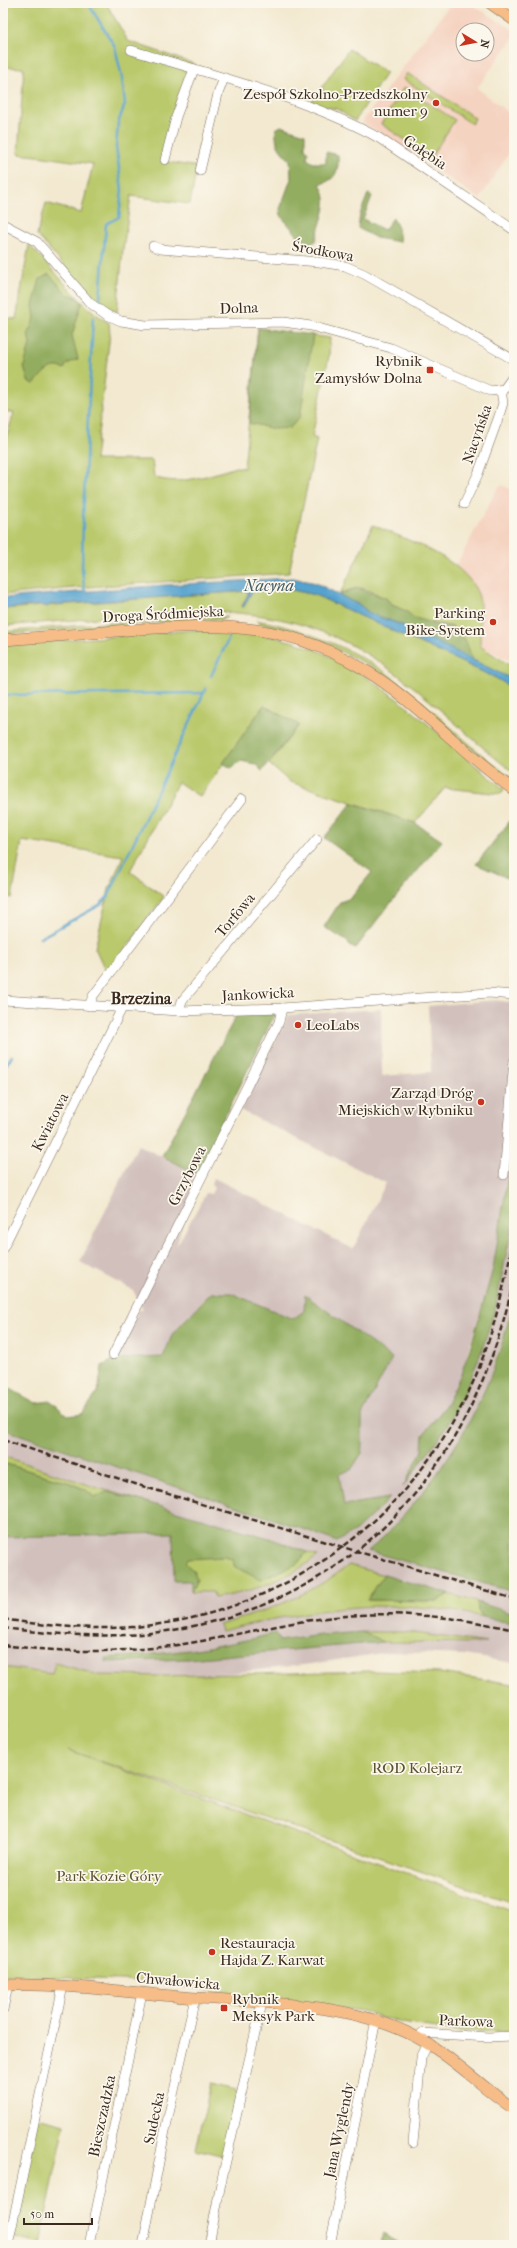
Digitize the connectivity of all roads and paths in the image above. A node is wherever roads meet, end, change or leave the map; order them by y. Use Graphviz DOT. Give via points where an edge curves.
graph roads {
  1 [pos="490,3"];
  2 [pos="514,20"];
  3 [pos="131,50"];
  4 [pos="194,69"];
  5 [pos="224,78"];
  6 [pos="165,160"];
  7 [pos="200,171"];
  8 [pos="3,224"];
  9 [pos="514,230"];
  10 [pos="153,246"];
  11 [pos="514,360"];
  12 [pos="514,374"];
  13 [pos="501,391"];
  14 [pos="464,504"];
  15 [pos="3,640"];
  16 [pos="514,790"];
  17 [pos="242,799"];
  18 [pos="317,839"];
  19 [pos="514,995"];
  20 [pos="3,1000"];
  21 [pos="89,1006"];
  22 [pos="122,1008"];
  23 [pos="282,1008"];
  24 [pos="179,1011"];
  25 [pos="514,1061"];
  26 [pos="504,1175"];
  27 [pos="3,1248"];
  28 [pos="113,1355"];
  29 [pos="5,1985"];
  30 [pos="63,1986"];
  31 [pos="142,1993"];
  32 [pos="195,1998"];
  33 [pos="262,2003"];
  34 [pos="3,2010"];
  35 [pos="376,2020"];
  36 [pos="514,2036"];
  37 [pos="424,2041"];
  38 [pos="514,2110"];
  39 [pos="413,2143"];
  40 [pos="8,2245"];
  41 [pos="89,2245"];
  42 [pos="143,2245"];
  43 [pos="209,2245"];
  44 [pos="330,2245"];
  1 -- 2 [label="main road"];
  3 -- 4 [label="street, Gołębia"];
  4 -- 5 [label="street, Gołębia"];
  4 -- 6 [label="street" via="176,117"];
  5 -- 7 [label="street"];
  5 -- 9 [label="street, Gołębia" via="357,126 379,138"];
  8 -- 13 [label="street, Dolna" via="37,242 90,303 121,321 145,325 283,322 311,326 392,348 487,390"];
  10 -- 11 [label="street, Środkowa" via="160,249 345,266 364,274"];
  12 -- 13 [label="street, Nacyńska"];
  13 -- 14 [label="street, Nacyńska" via="503,403 499,416"];
  15 -- 16 [label="main road, Droga Śródmiejska" via="206,625 255,629 290,637 342,657 378,678"];
  17 -- 21 [label="street" via="93,996"];
  18 -- 24 [label="street, Torfowa" via="182,1001"];
  19 -- 23 [label="street, Jankowicka" via="489,993"];
  20 -- 21 [label="street, Jankowicka"];
  21 -- 22 [label="street, Jankowicka"];
  22 -- 24 [label="street, Jankowicka"];
  22 -- 27 [label="street, Kwiatowa"];
  23 -- 24 [label="street, Jankowicka"];
  23 -- 28 [label="street, Grzybowa" via="279,1022"];
  25 -- 26 [label="street"];
  29 -- 30 [label="main road, Chwałowicka"];
  29 -- 34 [label="street"];
  30 -- 31 [label="main road, Chwałowicka"];
  30 -- 40 [label="street"];
  31 -- 32 [label="main road, Chwałowicka"];
  31 -- 41 [label="street, Bieszczadzka"];
  32 -- 33 [label="main road, Chwałowicka"];
  32 -- 42 [label="street, Sudecka"];
  33 -- 35 [label="main road, Chwałowicka" via="335,2010"];
  33 -- 43 [label="street"];
  35 -- 37 [label="main road, Chwałowicka"];
  35 -- 44 [label="street, Jana Wyglendy"];
  36 -- 37 [label="street, Parkowa" via="422,2033"];
  37 -- 38 [label="main road, Chwałowicka" via="451,2059"];
  37 -- 39 [label="street"];
}
